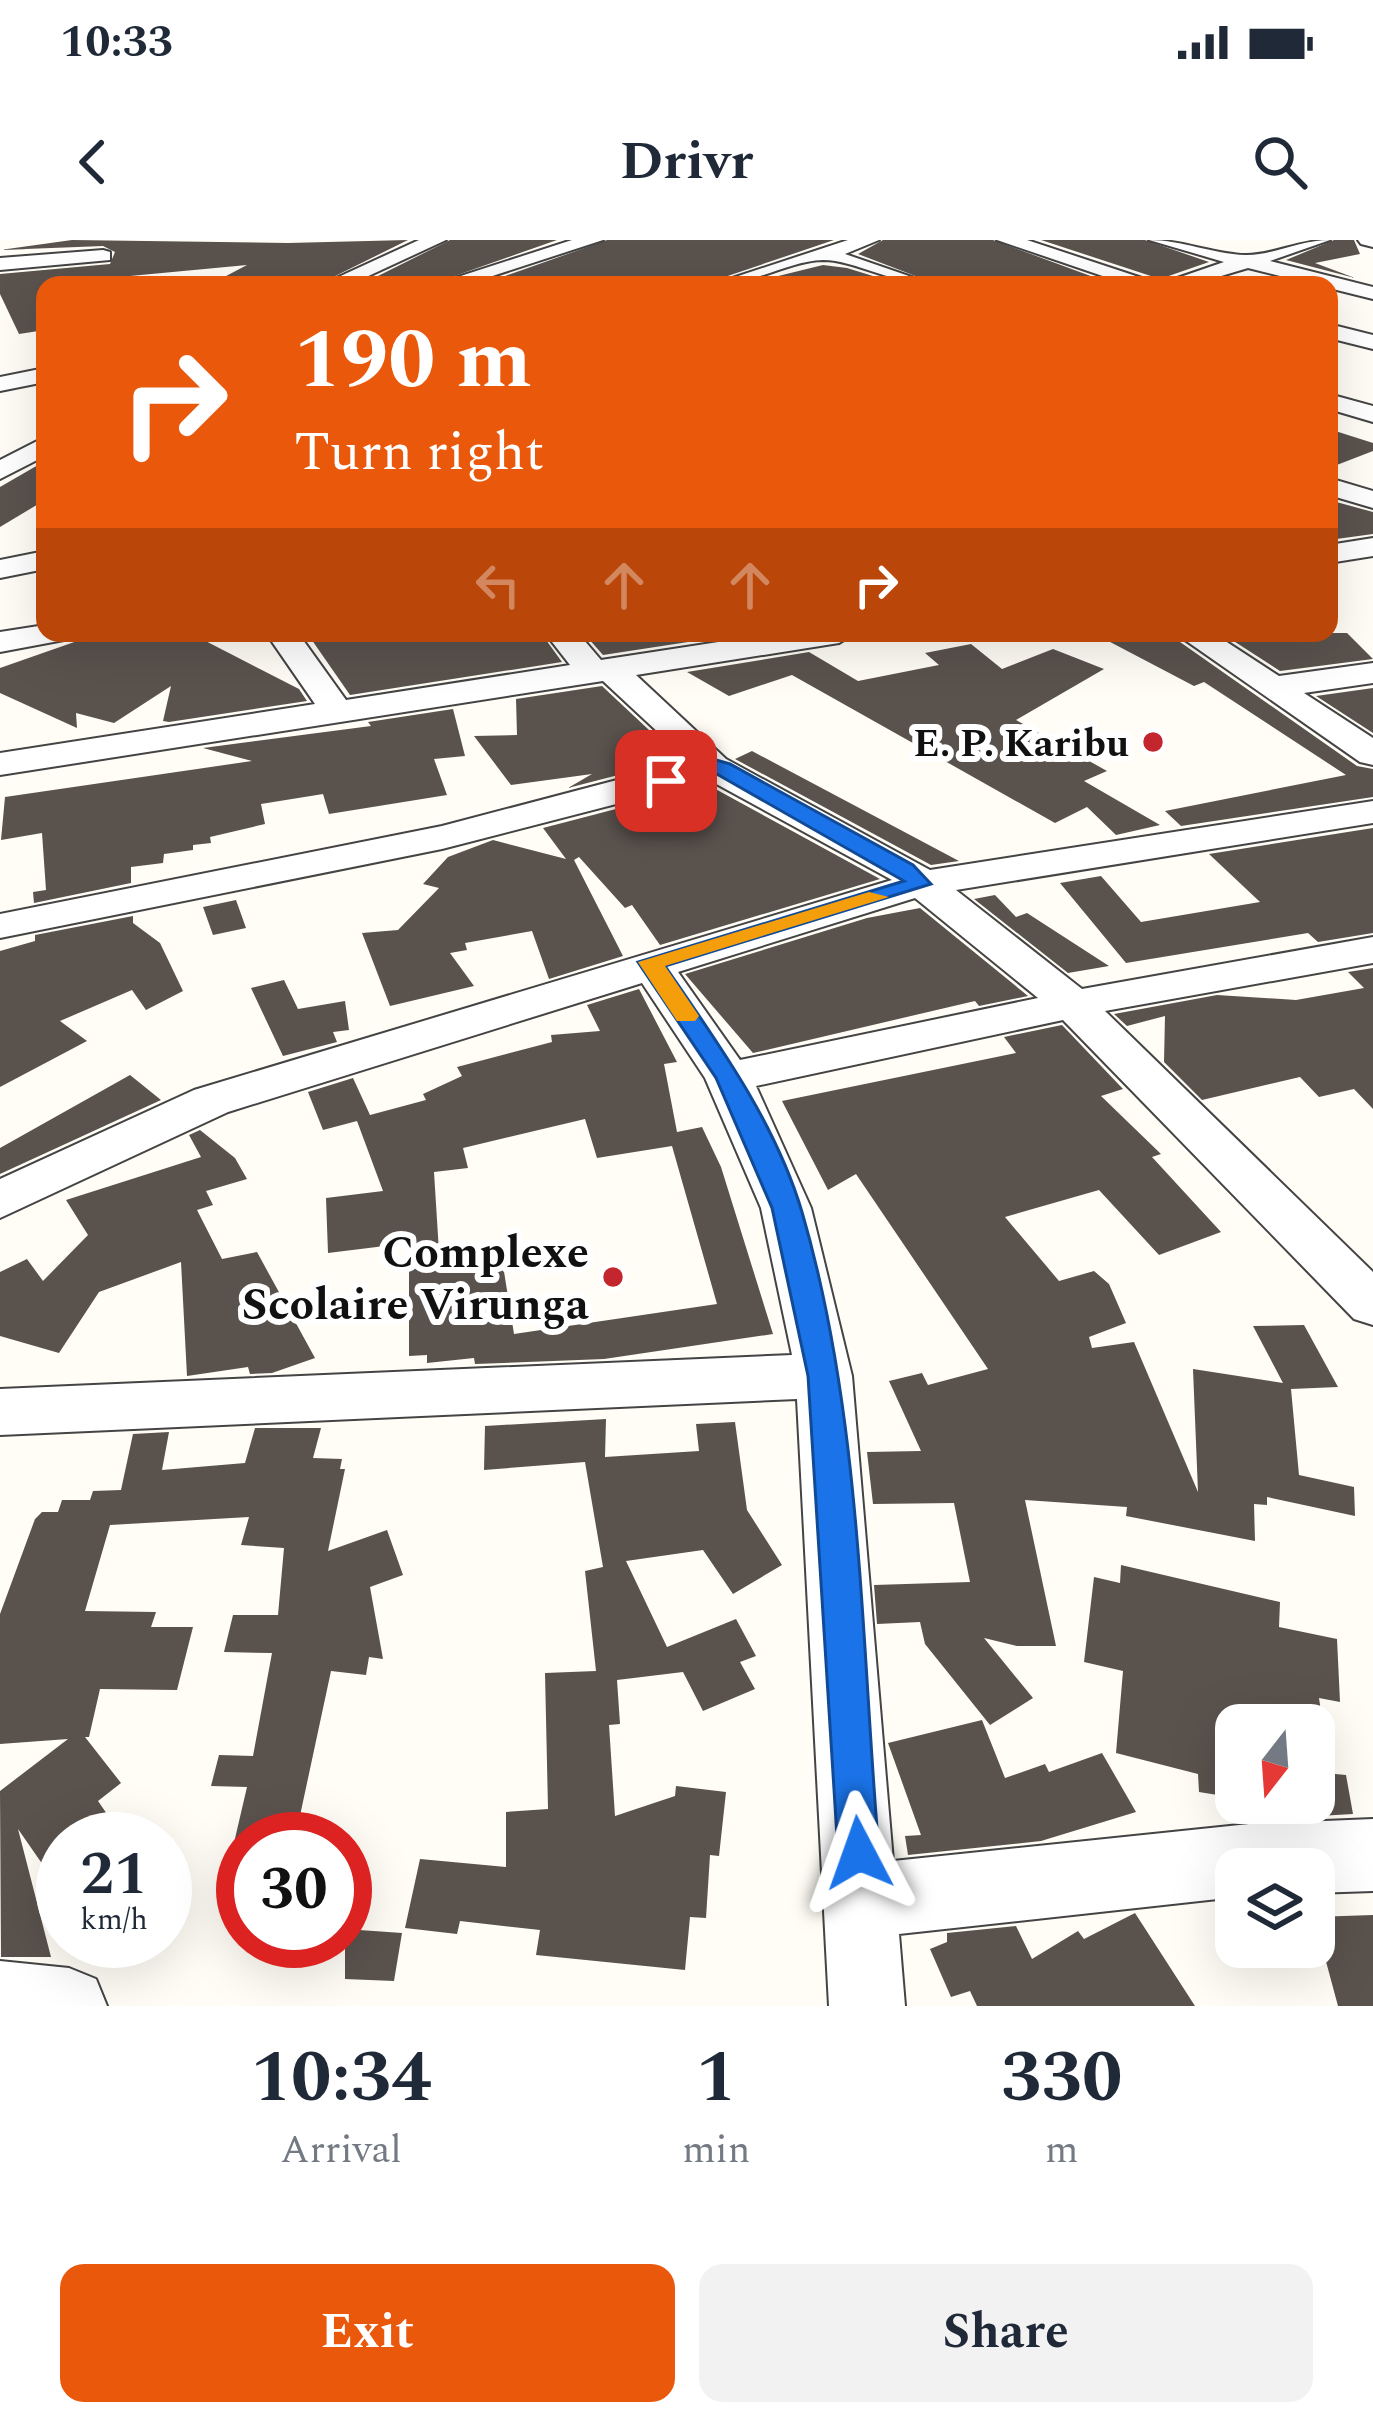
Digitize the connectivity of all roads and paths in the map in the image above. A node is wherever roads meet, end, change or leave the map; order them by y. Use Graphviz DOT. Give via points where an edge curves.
graph roads {
  1 [pos="393,240"];
  2 [pos="593,240"];
  3 [pos="869,240"];
  4 [pos="1007,240"];
  5 [pos="1159,240"];
  6 [pos="1320,240"];
  7 [pos="431,243"];
  8 [pos="103,248"];
  9 [pos="828,255"];
  10 [pos="0,264"];
  11 [pos="1248,264"];
  12 [pos="355,276"];
  13 [pos="472,276"];
  14 [pos="753,276"];
  15 [pos="897,276"];
  16 [pos="1121,276"];
  17 [pos="1203,276"];
  18 [pos="1300,276"];
  19 [pos="1338,285"];
  20 [pos="1373,293"];
  21 [pos="1338,333"];
  22 [pos="1373,342"];
  23 [pos="36,377"];
  24 [pos="0,384"];
  25 [pos="1338,404"];
  26 [pos="1373,414"];
  27 [pos="36,450"];
  28 [pos="0,470"];
  29 [pos="1338,489"];
  30 [pos="1373,500"];
  31 [pos="1373,547"];
  32 [pos="1338,553"];
  33 [pos="36,562"];
  34 [pos="0,569"];
  35 [pos="36,636"];
  36 [pos="0,642"];
  37 [pos="288,642"];
  38 [pos="571,642"];
  39 [pos="785,642"];
  40 [pos="1205,642"];
  41 [pos="603,672"];
  42 [pos="1373,673"];
  43 [pos="1274,687"];
  44 [pos="336,710"];
  45 [pos="1373,754"];
  46 [pos="0,764"];
  47 [pos="709,765"];
  48 [pos="1373,812"];
  49 [pos="920,884"];
  50 [pos="0,926"];
  51 [pos="1373,950"];
  52 [pos="650,962"];
  53 [pos="1069,1001"];
  54 [pos="728,1078"];
  55 [pos="0,1200"];
  56 [pos="1373,1304"];
  57 [pos="824,1376"];
  58 [pos="0,1412"];
  59 [pos="1373,1855"];
  60 [pos="862,1901"];
  61 [pos="0,1999"];
  62 [pos="68,2006"];
  63 [pos="867,2006"];
  1 -- 7 [label="street"];
  2 -- 13 [label="street"];
  3 -- 9 [label="street"];
  4 -- 16 [label="street"];
  5 -- 11 [label="street"];
  6 -- 11 [label="street"];
  7 -- 12 [label="street"];
  8 -- 10 [label="street"];
  9 -- 14 [label="street"];
  9 -- 15 [label="street"];
  11 -- 17 [label="street"];
  11 -- 18 [label="street"];
  19 -- 20 [label="street"];
  21 -- 22 [label="street"];
  23 -- 24 [label="street"];
  25 -- 26 [label="street"];
  27 -- 28 [label="street"];
  29 -- 30 [label="street"];
  31 -- 32 [label="street"];
  33 -- 34 [label="street"];
  35 -- 36 [label="street"];
  37 -- 44 [label="street"];
  38 -- 41 [label="street"];
  39 -- 41 [label="street"];
  40 -- 43 [label="street"];
  41 -- 44 [label="street"];
  41 -- 47 [label="street"];
  42 -- 43 [label="street"];
  43 -- 45 [label="street"];
  44 -- 46 [label="street"];
  47 -- 49 [label="street"];
  47 -- 50 [label="street" via="590,803 297,870"];
  48 -- 49 [label="street"];
  49 -- 52 [label="street"];
  49 -- 53 [label="street"];
  51 -- 53 [label="street"];
  52 -- 54 [label="street"];
  52 -- 55 [label="street" via="212,1101"];
  53 -- 54 [label="street"];
  53 -- 56 [label="street"];
  54 -- 57 [label="street" via="786,1208"];
  57 -- 58 [label="street"];
  57 -- 60 [label="street"];
  59 -- 60 [label="street" via="1249,1860"];
  60 -- 63 [label="street"];
  61 -- 62 [label="street"];
}
